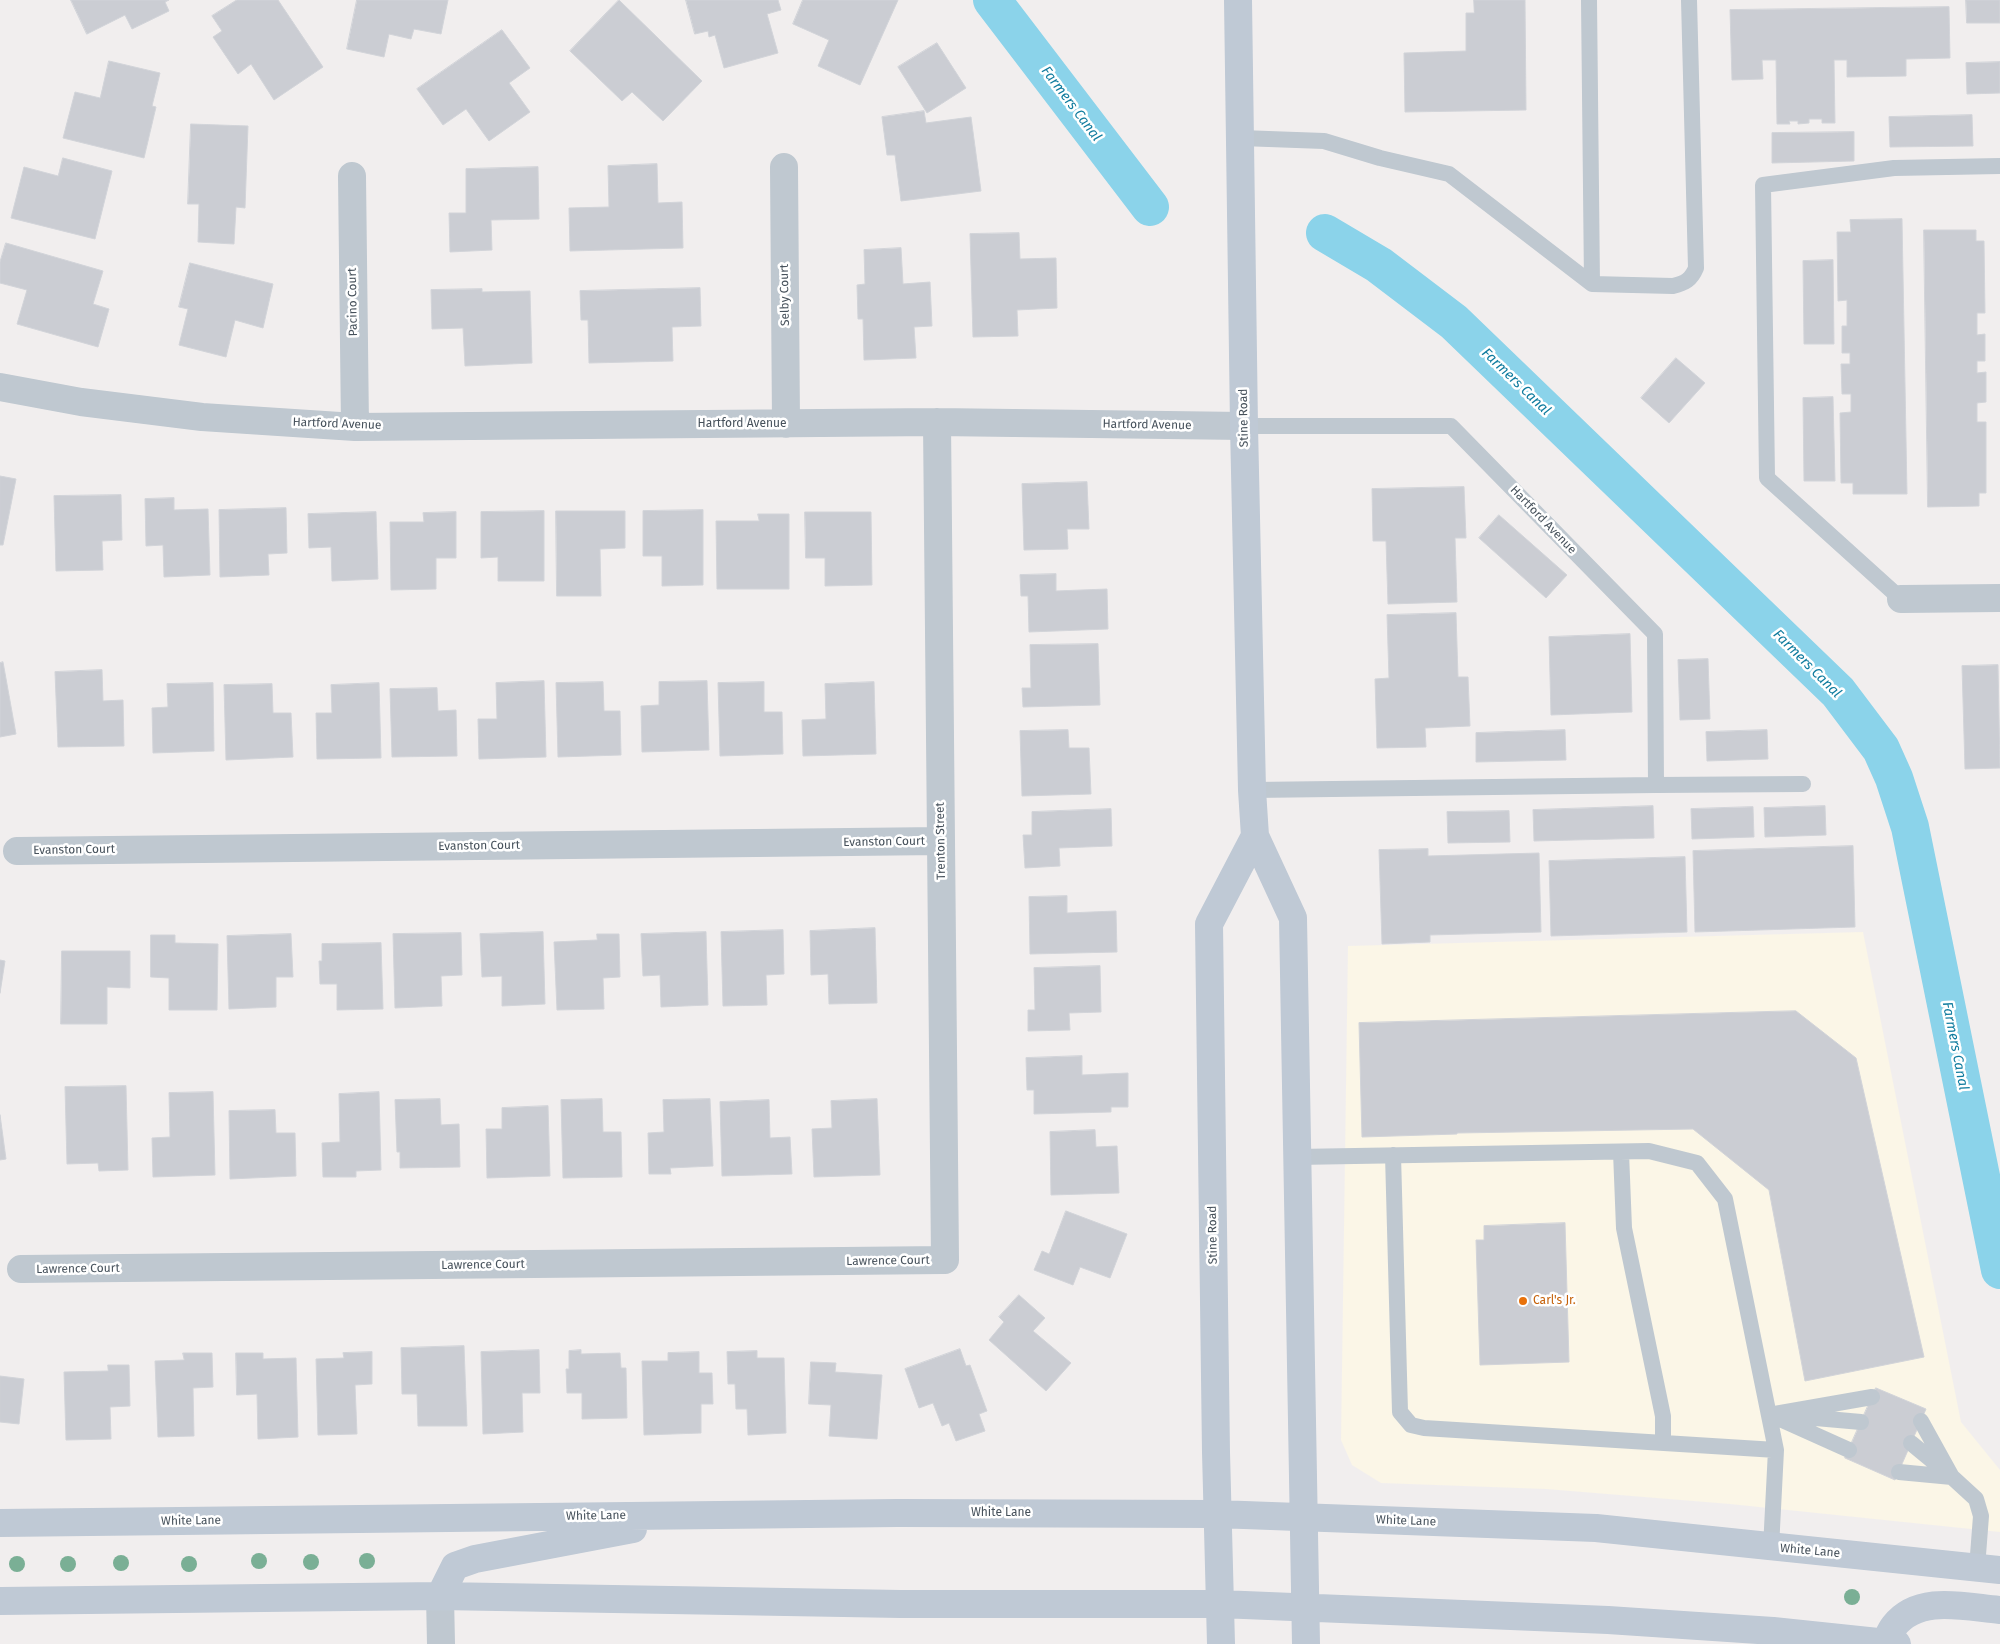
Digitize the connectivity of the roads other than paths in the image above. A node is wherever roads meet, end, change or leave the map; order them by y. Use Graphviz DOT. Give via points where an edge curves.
graph roads {
  1 [pos="1238,0"];
  2 [pos="1589,0"];
  3 [pos="1689,0"];
  4 [pos="1241,138"];
  5 [pos="2000,166"];
  6 [pos="784,167"];
  7 [pos="352,176"];
  8 [pos="1592,284"];
  9 [pos="0,387"];
  10 [pos="937,422"];
  11 [pos="786,424"];
  12 [pos="1244,426"];
  13 [pos="355,427"];
  14 [pos="2000,598"];
  15 [pos="1901,599"];
  16 [pos="1656,784"];
  17 [pos="1804,784"];
  18 [pos="1252,790"];
  19 [pos="1255,836"];
  20 [pos="941,841"];
  21 [pos="17,851"];
  22 [pos="1621,1152"];
  23 [pos="1393,1155"];
  24 [pos="1296,1157"];
  25 [pos="945,1260"];
  26 [pos="22,1269"];
  27 [pos="1872,1397"];
  28 [pos="1769,1415"];
  29 [pos="1921,1421"];
  30 [pos="1861,1422"];
  31 [pos="1663,1443"];
  32 [pos="1911,1443"];
  33 [pos="1776,1450"];
  34 [pos="1849,1450"];
  35 [pos="1899,1472"];
  36 [pos="1952,1477"];
  37 [pos="1218,1514"];
  38 [pos="706,1515"];
  39 [pos="1302,1516"];
  40 [pos="0,1523"];
  41 [pos="1771,1548"];
  42 [pos="1989,1569"];
  43 [pos="440,1596"];
  44 [pos="0,1601"];
  45 [pos="1220,1604"];
  46 [pos="1305,1606"];
  47 [pos="2000,1610"];
  48 [pos="441,1644"];
  49 [pos="1221,1644"];
  50 [pos="1306,1644"];
  51 [pos="1889,1644"];
  1 -- 4 [label="main road, Stine Road"];
  2 -- 8 [label="lane"];
  3 -- 8 [label="lane" via="1696,268 1685,283 1673,286"];
  4 -- 8 [label="lane" via="1324,141 1449,174"];
  4 -- 12 [label="main road, Stine Road"];
  5 -- 15 [label="lane" via="1894,168 1763,185 1767,478"];
  6 -- 11 [label="street, Selby Court"];
  7 -- 13 [label="street, Pacino Court"];
  9 -- 13 [label="street, Hartford Avenue" via="81,402 202,417"];
  10 -- 11 [label="street, Hartford Avenue"];
  10 -- 12 [label="street, Hartford Avenue"];
  10 -- 20 [label="street, Trenton Street"];
  11 -- 13 [label="street, Hartford Avenue"];
  12 -- 16 [label="lane, Hartford Avenue" via="1451,426 1655,634"];
  12 -- 18 [label="main road, Stine Road"];
  14 -- 15 [label="street"];
  16 -- 17 [label="lane"];
  16 -- 18 [label="lane"];
  18 -- 19 [label="main road, Stine Road"];
  19 -- 24 [label="main road, Stine Road" via="1293,918"];
  19 -- 37 [label="main road, Stine Road" via="1209,924"];
  20 -- 21 [label="street, Evanston Court"];
  20 -- 25 [label="street, Trenton Street"];
  22 -- 23 [label="lane"];
  22 -- 28 [label="lane" via="1649,1151 1697,1163 1725,1199"];
  22 -- 31 [label="lane" via="1624,1228 1663,1416"];
  23 -- 24 [label="lane"];
  23 -- 31 [label="lane" via="1400,1412 1410,1425"];
  24 -- 39 [label="main road, Stine Road"];
  25 -- 26 [label="street, Lawrence Court"];
  27 -- 28 [label="lane"];
  28 -- 30 [label="lane"];
  28 -- 33 [label="lane"];
  28 -- 34 [label="lane"];
  29 -- 36 [label="lane"];
  31 -- 33 [label="lane"];
  32 -- 36 [label="lane"];
  33 -- 41 [label="lane"];
  35 -- 36 [label="lane"];
  36 -- 42 [label="lane" via="1976,1500"];
  37 -- 38 [label="main road, White Lane"];
  37 -- 39 [label="main road, White Lane"];
  37 -- 45 [label="main road, Stine Road"];
  38 -- 40 [label="main road, White Lane"];
  38 -- 43 [label="main road" via="475,1558 455,1566"];
  39 -- 41 [label="main road, White Lane" via="1596,1528"];
  39 -- 46 [label="main road, Stine Road"];
  41 -- 42 [label="main road, White Lane"];
  43 -- 44 [label="main road"];
  43 -- 45 [label="main road" via="901,1604"];
  43 -- 48 [label="street"];
  45 -- 46 [label="main road"];
  45 -- 49 [label="main road, Stine Road"];
  46 -- 50 [label="main road, Stine Road"];
  46 -- 51 [label="main road" via="1608,1620 1773,1631"];
  47 -- 51 [label="main road" via="1933,1604 1903,1617 1894,1626"];
}
